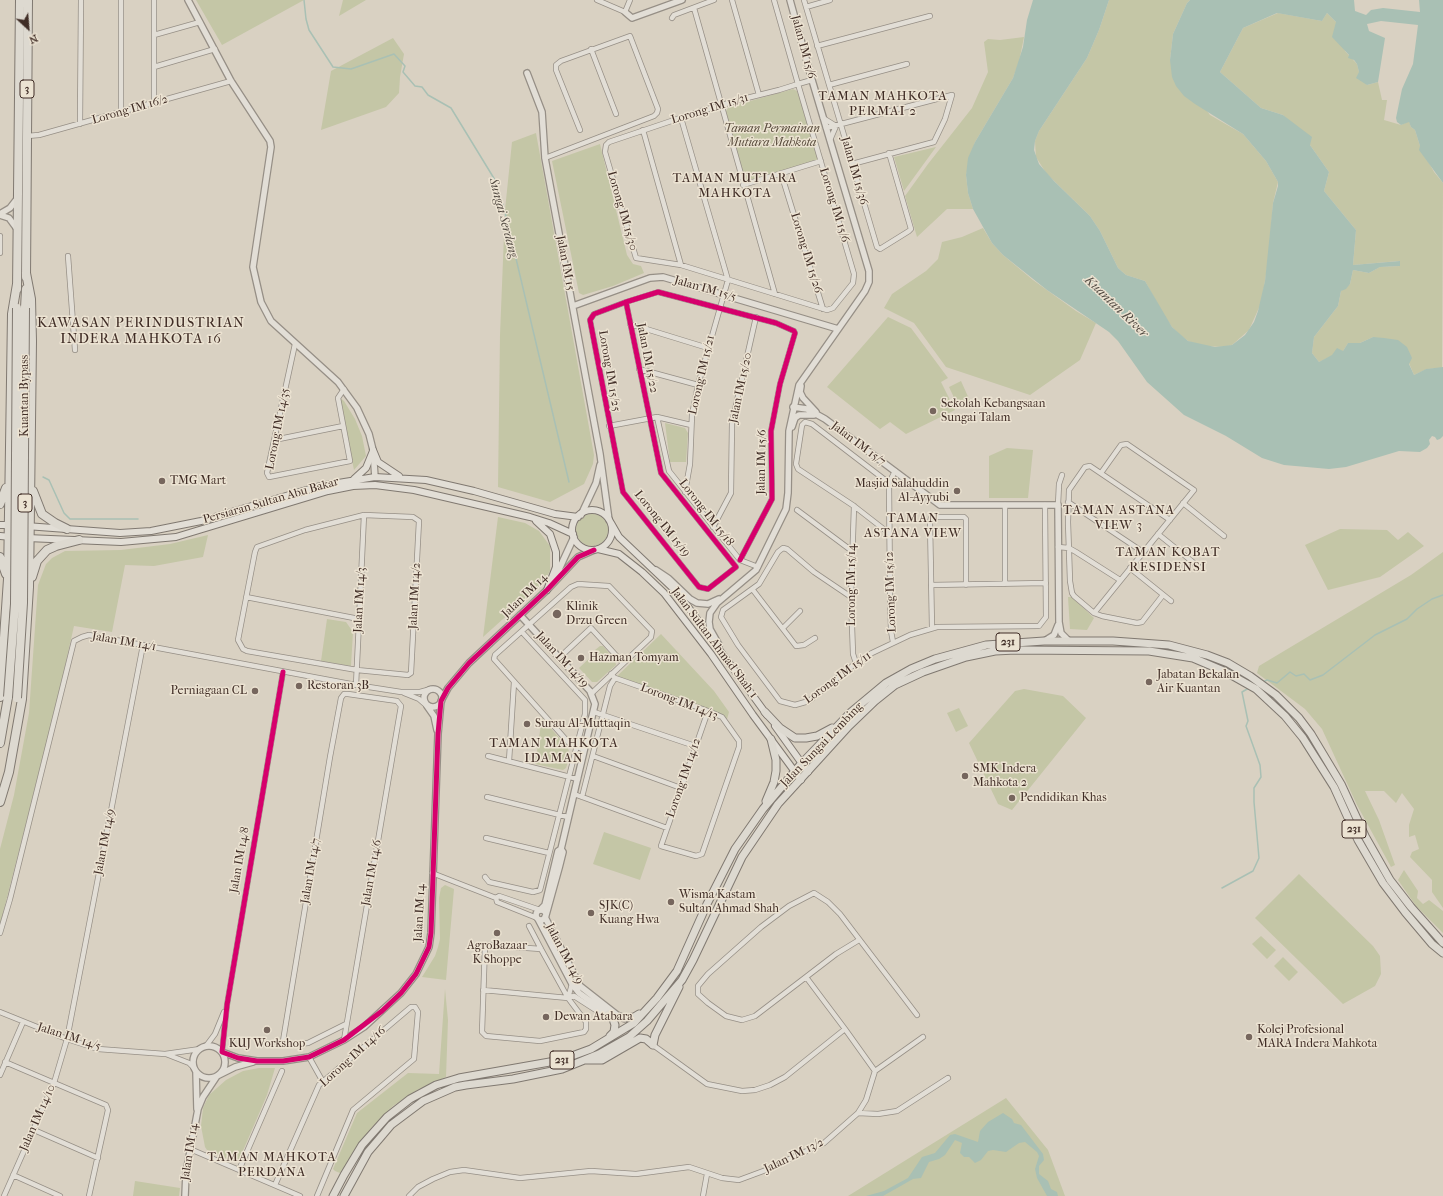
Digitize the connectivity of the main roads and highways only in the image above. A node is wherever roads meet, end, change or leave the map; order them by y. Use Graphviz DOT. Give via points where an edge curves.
graph roads {
  1 [pos="20,0"];
  2 [pos="28,0"];
  3 [pos="26,273"];
  4 [pos="17,284"];
  5 [pos="21,308"];
  6 [pos="9,472"];
  7 [pos="375,477"];
  8 [pos="402,477"];
  9 [pos="354,479"];
  10 [pos="30,482"];
  11 [pos="393,487"];
  12 [pos="0,504"];
  13 [pos="30,507"];
  14 [pos="9,510"];
  15 [pos="579,516"];
  16 [pos="530,517"];
  17 [pos="610,522"];
  18 [pos="4,525"];
  19 [pos="29,527"];
  20 [pos="67,529"];
  21 [pos="4,536"];
  22 [pos="573,536"];
  23 [pos="29,538"];
  24 [pos="79,540"];
  25 [pos="596,550"];
  26 [pos="4,557"];
  27 [pos="29,558"];
  28 [pos="29,588"];
  29 [pos="547,590"];
  30 [pos="8,697"];
  31 [pos="765,712"];
  32 [pos="837,726"];
  33 [pos="770,739"];
  34 [pos="0,743"];
  35 [pos="801,764"];
  36 [pos="795,771"];
  37 [pos="808,772"];
  38 [pos="801,780"];
  39 [pos="0,790"];
  40 [pos="0,802"];
  41 [pos="763,809"];
  42 [pos="1443,943"];
  43 [pos="1443,954"];
  44 [pos="682,980"];
  45 [pos="645,1011"];
  46 [pos="608,1014"];
  47 [pos="624,1018"];
  48 [pos="591,1049"];
  49 [pos="586,1060"];
  50 [pos="333,1196"];
  51 [pos="344,1196"];
  1 -- 4 [label="highway, Kuantan Bypass / 3"];
  2 -- 3 [label="highway, Kuantan Bypass / 3"];
  3 -- 5 [label="highway, Kuantan Bypass / 3"];
  3 -- 10 [label="highway" via="31,299"];
  4 -- 5 [label="highway, Kuantan Bypass / 3"];
  4 -- 6 [label="highway" via="12,314"];
  5 -- 30 [label="highway, Kuantan Bypass / 3, bridge" via="23,603"];
  6 -- 12 [label="highway"];
  6 -- 14 [label="highway"];
  7 -- 8 [label="main road, Persiaran Sultan Abu Bakar"];
  7 -- 9 [label="main road, Persiaran Sultan Abu Bakar"];
  7 -- 11 [label="main road" via="379,482"];
  8 -- 9 [label="main road" via="384,468 373,450 366,468"];
  8 -- 15 [label="main road, Persiaran Sultan Abu Bakar" via="474,491 555,514"];
  9 -- 20 [label="main road, Persiaran Sultan Abu Bakar" via="320,486 168,529 135,533"];
  10 -- 13 [label="highway"];
  10 -- 20 [label="highway" via="42,514"];
  11 -- 16 [label="main road, Persiaran Sultan Abu Bakar"];
  11 -- 24 [label="main road, Persiaran Sultan Abu Bakar" via="353,486 328,491 176,537 135,542"];
  13 -- 14 [label="highway" via="28,514 21,519 13,517"];
  13 -- 19 [label="highway"];
  14 -- 18 [label="highway"];
  15 -- 17 [label="main road" via="594,511 604,514"];
  15 -- 22 [label="main road" via="573,527"];
  16 -- 22 [label="main road, Persiaran Sultan Abu Bakar" via="549,523"];
  16 -- 29 [label="main road" via="548,531 554,544 556,567"];
  17 -- 25 [label="main road" via="611,538 607,544"];
  17 -- 31 [label="main road, Jalan Sultan Ahmad Shah 1" via="619,538 678,592"];
  18 -- 19 [label="main road, Persiaran Sultan Abu Bakar"];
  18 -- 21 [label="highway"];
  19 -- 20 [label="main road, Persiaran Sultan Abu Bakar"];
  19 -- 23 [label="highway"];
  21 -- 23 [label="main road, Persiaran Sultan Abu Bakar"];
  21 -- 26 [label="highway"];
  22 -- 25 [label="main road" via="580,546"];
  23 -- 24 [label="main road, Persiaran Sultan Abu Bakar"];
  23 -- 27 [label="highway"];
  24 -- 28 [label="highway" via="56,546 42,555 34,567"];
  25 -- 33 [label="main road, Jalan Sultan Ahmad Shah 1" via="620,554 664,594 711,654"];
  26 -- 27 [label="highway" via="17,550 24,552"];
  26 -- 30 [label="highway" via="8,579"];
  27 -- 28 [label="highway"];
  28 -- 40 [label="highway" via="22,699 9,772"];
  30 -- 34 [label="highway, Kuantan Bypass / 3"];
  30 -- 39 [label="highway, Kuantan Bypass / 3"];
  31 -- 32 [label="main road" via="780,728 795,738 817,736"];
  31 -- 35 [label="main road, Jalan Sultan Ahmad Shah 1"];
  32 -- 35 [label="main road, Jalan Sungai Lembing / 231"];
  32 -- 42 [label="main road, Jalan Sungai Lembing / 231" via="886,683 923,664 986,645 1044,640 1136,642 1169,645 1207,655 1250,676 1276,695 1299,718 1341,784 1365,836 1390,880"];
  33 -- 36 [label="main road, Jalan Sultan Ahmad Shah 1"];
  33 -- 41 [label="main road" via="776,760 776,771"];
  35 -- 36 [label="main road, Jalan Sungai Lembing / 231"];
  35 -- 37 [label="main road, Jalan Sultan Ahmad Shah 1"];
  36 -- 38 [label="main road, Jalan Sultan Ahmad Shah 1"];
  36 -- 41 [label="main road, Jalan Sungai Lembing / 231"];
  37 -- 38 [label="main road, Jalan Sungai Lembing / 231"];
  37 -- 43 [label="main road, Jalan Sungai Lembing / 231" via="875,701 895,685 941,665 973,656 1016,650 1149,650 1193,658 1212,665 1256,689 1294,726 1316,756 1358,840 1394,899"];
  38 -- 44 [label="main road, Jalan Sungai Lembing / 231" via="778,804 742,857"];
  41 -- 45 [label="main road, Jalan Sungai Lembing / 231" via="719,879 677,971"];
  44 -- 49 [label="main road, Jalan Sungai Lembing / 231" via="647,1021 629,1037"];
  44 -- 49 [label="main road" via="655,1035 654,1045 640,1038 602,1060"];
  45 -- 47 [label="main road" via="634,1017"];
  45 -- 48 [label="main road, Jalan Sungai Lembing / 231" via="627,1028"];
  46 -- 48 [label="main road" via="615,1021 614,1032"];
  48 -- 50 [label="main road, Jalan Sungai Lembing / 231" via="561,1060 459,1078 436,1085 410,1099 387,1117 362,1145"];
  49 -- 51 [label="main road, Jalan Sungai Lembing / 231" via="562,1069 455,1087 423,1101 391,1125 368,1152"];
}
